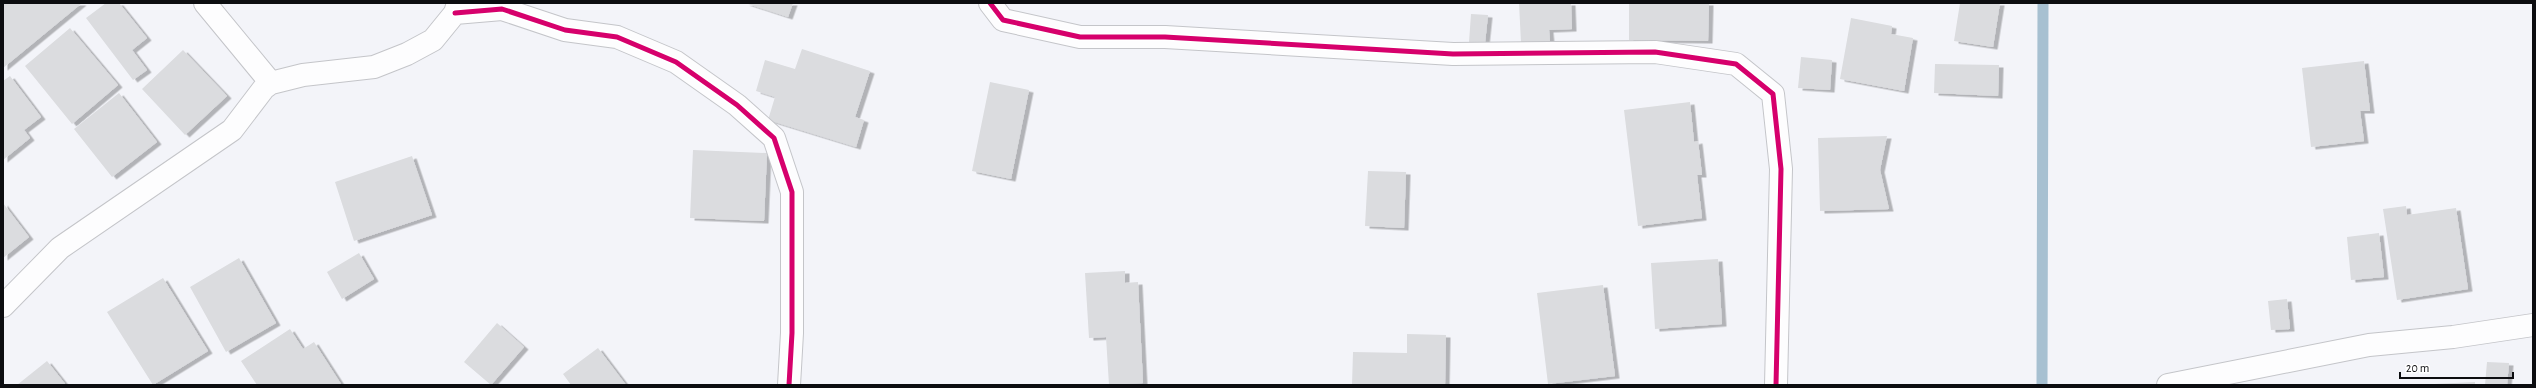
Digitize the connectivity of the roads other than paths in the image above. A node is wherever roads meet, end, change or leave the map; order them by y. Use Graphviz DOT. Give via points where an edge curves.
graph roads {
  1 [pos="205,3"];
  2 [pos="990,3"];
  3 [pos="456,8"];
  4 [pos="271,83"];
  5 [pos="3,306"];
  6 [pos="2533,325"];
  7 [pos="789,385"];
  8 [pos="1776,385"];
  9 [pos="2168,385"];
  1 -- 4 [label="street"];
  2 -- 8 [label="street" via="1003,20 1080,37 1165,37 1453,54 1655,52 1736,64 1773,94 1781,169"];
  3 -- 4 [label="street" via="433,40 374,66 302,75"];
  3 -- 7 [label="street" via="502,9 565,30 617,37 676,62 737,106 774,138 792,192 792,333"];
  4 -- 5 [label="street" via="264,88 232,130 60,248"];
  6 -- 9 [label="street" via="2453,338 2369,345"];
}
